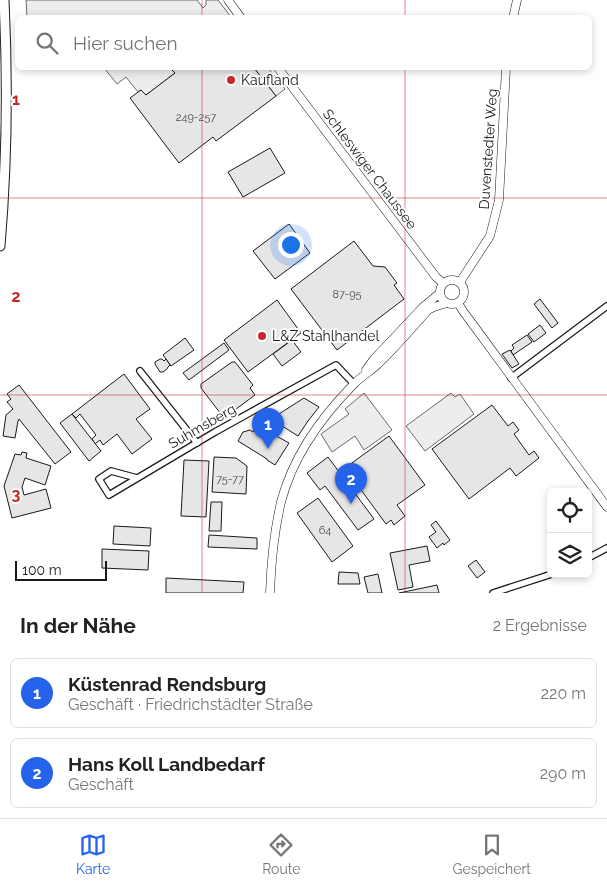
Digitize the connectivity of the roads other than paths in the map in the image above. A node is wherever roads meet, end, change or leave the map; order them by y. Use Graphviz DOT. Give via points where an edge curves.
graph roads {
  1 [pos="4,0"];
  2 [pos="228,0"];
  3 [pos="517,0"];
  4 [pos="239,15"];
  5 [pos="514,15"];
  6 [pos="280,70"];
  7 [pos="506,70"];
  8 [pos="0,246"];
  9 [pos="460,282"];
  10 [pos="443,283"];
  11 [pos="440,293"];
  12 [pos="446,303"];
  13 [pos="458,303"];
  14 [pos="607,306"];
  15 [pos="140,371"];
  16 [pos="361,378"];
  17 [pos="510,378"];
  18 [pos="354,384"];
  19 [pos="197,443"];
  20 [pos="137,478"];
  21 [pos="607,507"];
  22 [pos="607,548"];
  23 [pos="592,556"];
  24 [pos="547,576"];
  25 [pos="270,593"];
  26 [pos="493,593"];
  1 -- 8 [label="main road" via="7,131"];
  2 -- 4 [label="street"];
  3 -- 5 [label="street"];
  6 -- 10 [label="street, Schleswiger Chaussee"];
  7 -- 9 [label="street, Duvenstedter Weg" via="499,200 490,236"];
  9 -- 10 [label="street" via="451,280"];
  9 -- 13 [label="street" via="465,292"];
  10 -- 11 [label="street"];
  11 -- 12 [label="street"];
  11 -- 16 [label="street" via="374,359"];
  12 -- 13 [label="street"];
  12 -- 16 [label="street" via="428,310"];
  13 -- 17 [label="street"];
  14 -- 17 [label="street"];
  15 -- 19 [label="street"];
  16 -- 18 [label="street"];
  17 -- 21 [label="street"];
  18 -- 19 [label="street, Suhmsberg" via="336,365"];
  18 -- 25 [label="street" via="315,430 291,475 276,527"];
  19 -- 20 [label="street, Suhmsberg"];
  20 -- 20 [label="street, Suhmsberg" via="109,495 99,479 111,471"];
  22 -- 23 [label="street"];
  24 -- 26 [label="street"];
}
